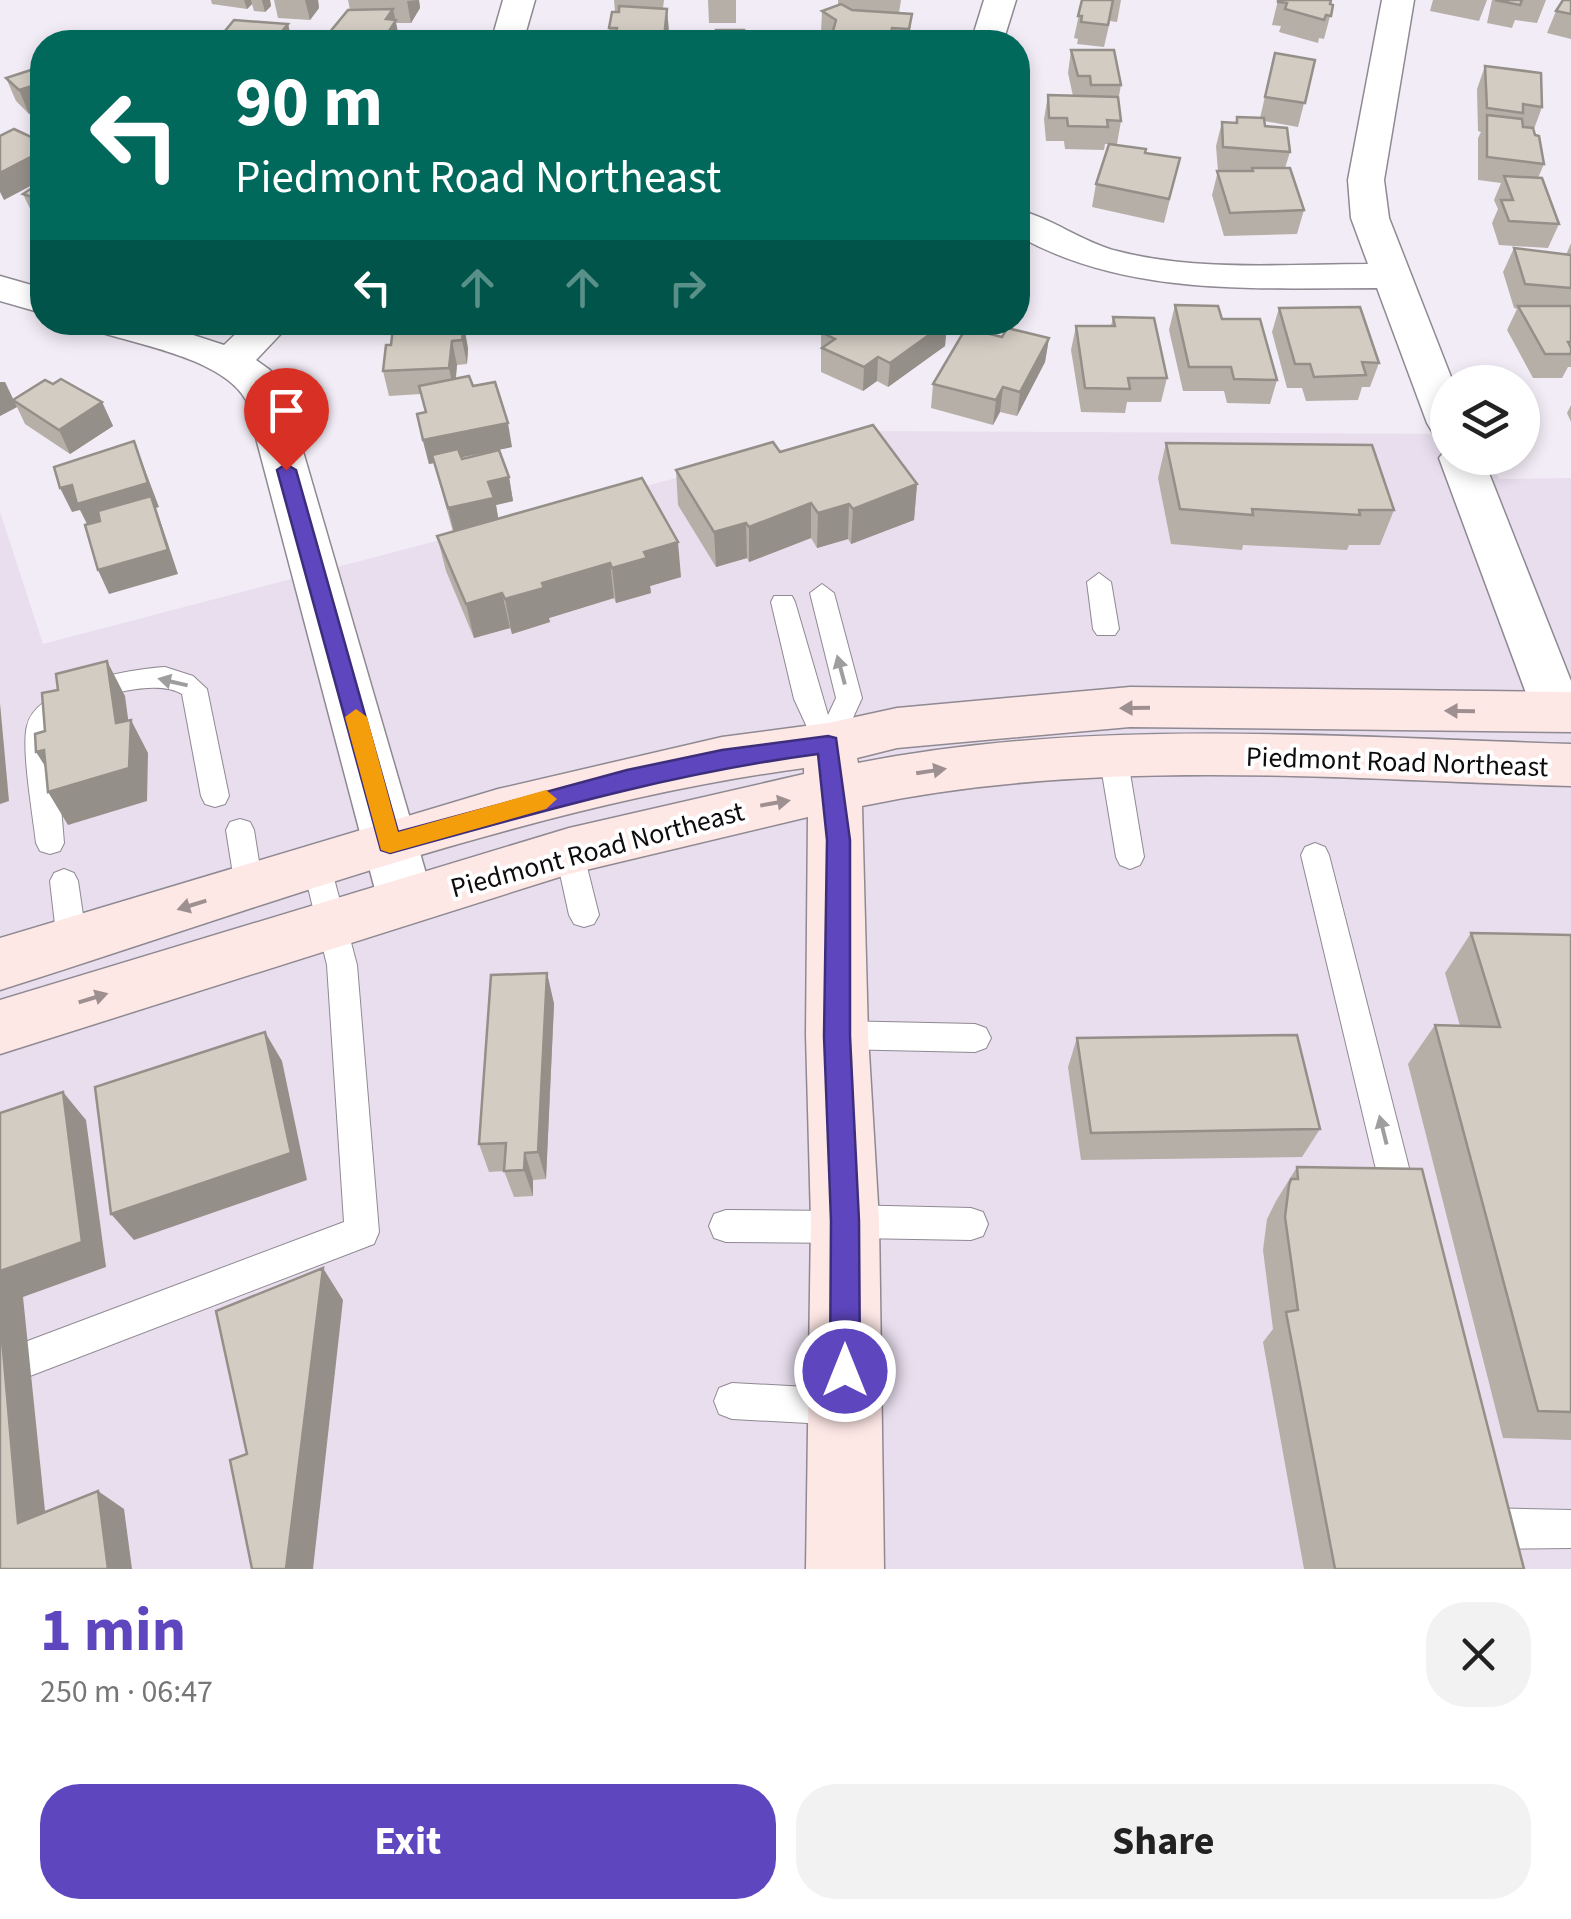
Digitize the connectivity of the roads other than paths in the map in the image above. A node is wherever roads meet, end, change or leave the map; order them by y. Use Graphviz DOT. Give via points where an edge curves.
graph roads {
  1 [pos="518,0"];
  2 [pos="1000,0"];
  3 [pos="1398,0"];
  4 [pos="510,30"];
  5 [pos="991,30"];
  6 [pos="1030,228"];
  7 [pos="1392,276"];
  8 [pos="0,288"];
  9 [pos="30,297"];
  10 [pos="150,335"];
  11 [pos="258,335"];
  12 [pos="231,361"];
  13 [pos="1430,376"];
  14 [pos="1467,475"];
  15 [pos="1098,582"];
  16 [pos="822,594"];
  17 [pos="783,602"];
  18 [pos="1106,629"];
  19 [pos="1564,712"];
  20 [pos="1112,756"];
  21 [pos="1571,765"];
  22 [pos="832,768"];
  23 [pos="215,796"];
  24 [pos="240,830"];
  25 [pos="50,843"];
  26 [pos="390,844"];
  27 [pos="569,850"];
  28 [pos="1315,855"];
  29 [pos="1130,858"];
  30 [pos="317,867"];
  31 [pos="64,880"];
  32 [pos="249,887"];
  33 [pos="406,901"];
  34 [pos="584,915"];
  35 [pos="333,924"];
  36 [pos="72,942"];
  37 [pos="0,964"];
  38 [pos="0,1027"];
  39 [pos="837,1036"];
  40 [pos="975,1038"];
  41 [pos="845,1224"];
  42 [pos="971,1224"];
  43 [pos="726,1226"];
  44 [pos="1410,1241"];
  45 [pos="30,1358"];
  46 [pos="732,1401"];
  47 [pos="845,1406"];
  48 [pos="1471,1492"];
  49 [pos="1571,1529"];
  50 [pos="845,1569"];
  1 -- 4 [label="street"];
  2 -- 5 [label="street"];
  3 -- 7 [label="street" via="1366,180 1370,218"];
  6 -- 7 [label="street" via="1050,242 1128,268"];
  7 -- 13 [label="street"];
  8 -- 9 [label="street"];
  10 -- 12 [label="street"];
  11 -- 12 [label="street"];
  12 -- 26 [label="street" via="255,379 267,400"];
  14 -- 19 [label="street"];
  15 -- 18 [label="lane"];
  22 -- 16 [label="lane, one-way" via="848,698"];
  17 -- 22 [label="lane"];
  19 -- 22 [label="main road, Piedmont Road Northeast, one-way" via="1130,708 897,728"];
  20 -- 21 [label="main road, Piedmont Road Northeast"];
  22 -- 20 [label="main road, Piedmont Road Northeast, one-way" via="922,772"];
  20 -- 29 [label="lane"];
  22 -- 26 [label="main road, Piedmont Road Northeast" via="722,758"];
  27 -- 22 [label="main road, Piedmont Road Northeast, one-way" via="740,809"];
  22 -- 39 [label="main road"];
  23 -- 25 [label="lane, one-way" via="194,689 167,677 76,698 55,706 40,728"];
  24 -- 32 [label="lane"];
  26 -- 30 [label="main road, Piedmont Road Northeast"];
  26 -- 33 [label="street"];
  27 -- 33 [label="main road, Piedmont Road Northeast"];
  27 -- 34 [label="lane"];
  44 -- 28 [label="lane, one-way"];
  30 -- 32 [label="main road, Piedmont Road Northeast"];
  30 -- 35 [label="lane"];
  31 -- 36 [label="lane"];
  32 -- 36 [label="main road, Piedmont Road Northeast, one-way"];
  33 -- 35 [label="main road, Piedmont Road Northeast"];
  38 -- 35 [label="main road, Piedmont Road Northeast, one-way"];
  35 -- 45 [label="lane" via="342,965 362,1232"];
  36 -- 37 [label="main road, Piedmont Road Northeast"];
  39 -- 40 [label="lane"];
  39 -- 41 [label="main road"];
  41 -- 42 [label="lane"];
  41 -- 43 [label="lane"];
  41 -- 47 [label="main road"];
  46 -- 47 [label="lane"];
  47 -- 50 [label="main road"];
  48 -- 49 [label="lane" via="1481,1530"];
}
